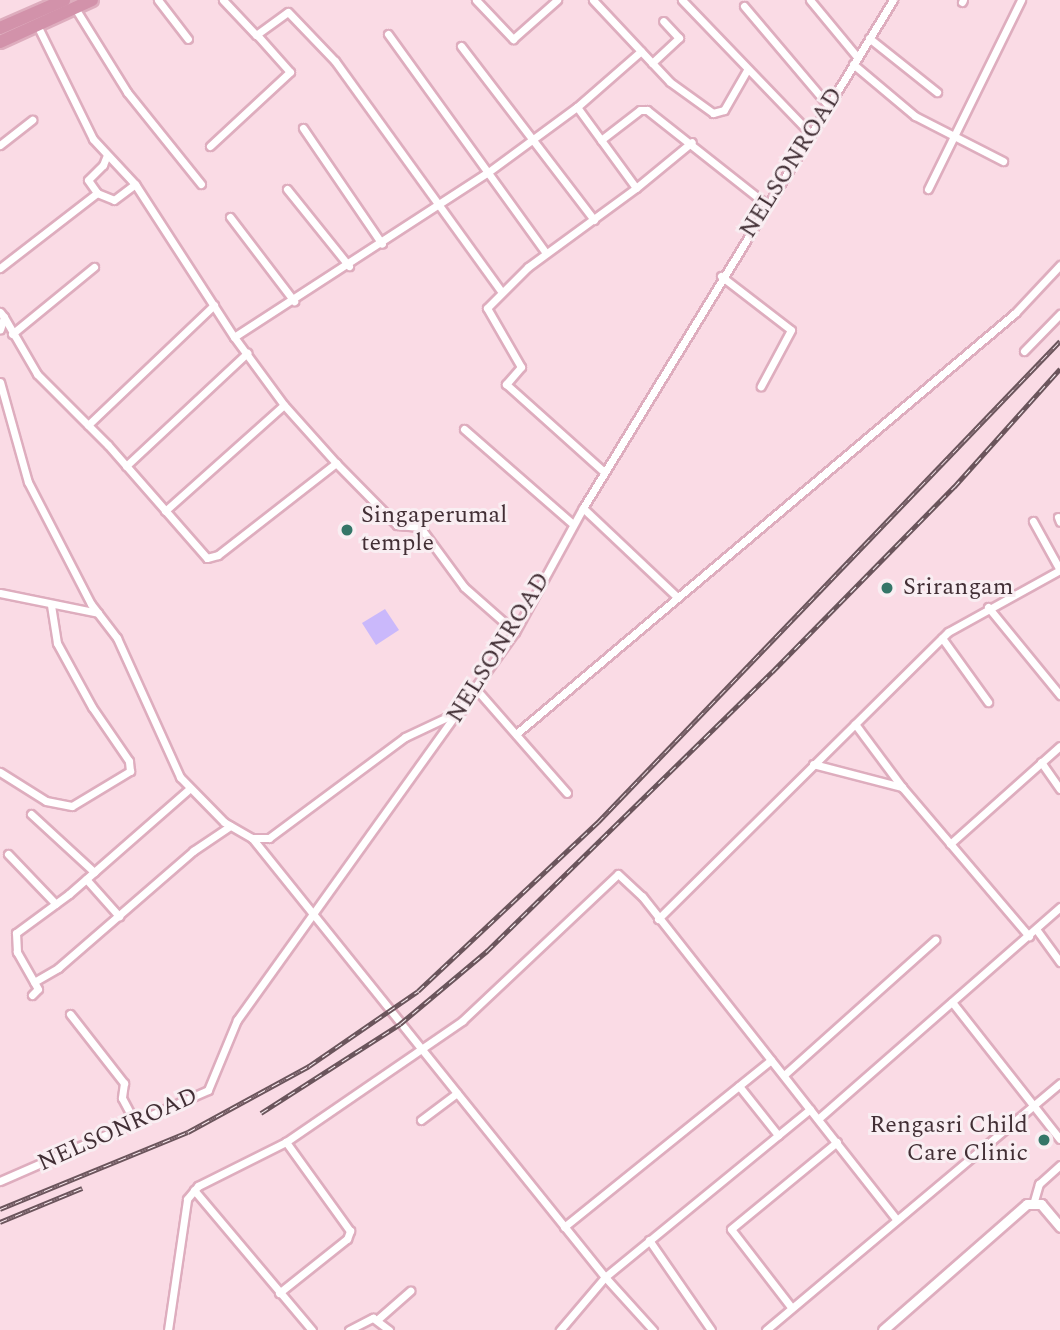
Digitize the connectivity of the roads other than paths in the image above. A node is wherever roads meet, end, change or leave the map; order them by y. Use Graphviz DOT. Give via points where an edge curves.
graph roads {
  1 [pos="92,0"];
  2 [pos="158,0"];
  3 [pos="223,0"];
  4 [pos="476,0"];
  5 [pos="557,0"];
  6 [pos="593,0"];
  7 [pos="682,0"];
  8 [pos="810,0"];
  9 [pos="892,0"];
  10 [pos="1021,0"];
  11 [pos="70,4"];
  12 [pos="744,6"];
  13 [pos="663,21"];
  14 [pos="37,25"];
  15 [pos="0,28"];
  16 [pos="387,34"];
  17 [pos="257,35"];
  18 [pos="188,38"];
  19 [pos="869,38"];
  20 [pos="0,42"];
  21 [pos="461,46"];
  22 [pos="641,51"];
  23 [pos="855,61"];
  24 [pos="652,63"];
  25 [pos="747,70"];
  26 [pos="937,92"];
  27 [pos="828,105"];
  28 [pos="577,107"];
  29 [pos="32,120"];
  30 [pos="303,128"];
  31 [pos="810,133"];
  32 [pos="531,140"];
  33 [pos="601,140"];
  34 [pos="954,140"];
  35 [pos="692,142"];
  36 [pos="0,145"];
  37 [pos="210,146"];
  38 [pos="107,155"];
  39 [pos="1003,161"];
  40 [pos="487,173"];
  41 [pos="135,184"];
  42 [pos="201,184"];
  43 [pos="636,188"];
  44 [pos="287,189"];
  45 [pos="928,189"];
  46 [pos="97,193"];
  47 [pos="441,204"];
  48 [pos="766,204"];
  49 [pos="230,217"];
  50 [pos="594,220"];
  51 [pos="382,244"];
  52 [pos="546,253"];
  53 [pos="1060,265"];
  54 [pos="349,266"];
  55 [pos="94,267"];
  56 [pos="0,268"];
  57 [pos="721,276"];
  58 [pos="500,290"];
  59 [pos="294,301"];
  60 [pos="214,305"];
  61 [pos="2,314"];
  62 [pos="1060,314"];
  63 [pos="0,329"];
  64 [pos="12,334"];
  65 [pos="234,337"];
  66 [pos="1024,351"];
  67 [pos="247,353"];
  68 [pos="0,382"];
  69 [pos="761,386"];
  70 [pos="284,405"];
  71 [pos="88,425"];
  72 [pos="464,429"];
  73 [pos="336,463"];
  74 [pos="126,466"];
  75 [pos="604,472"];
  76 [pos="583,508"];
  77 [pos="165,511"];
  78 [pos="1033,522"];
  79 [pos="573,524"];
  80 [pos="0,593"];
  81 [pos="676,596"];
  82 [pos="51,604"];
  83 [pos="988,607"];
  84 [pos="98,613"];
  85 [pos="515,632"];
  86 [pos="942,638"];
  87 [pos="476,689"];
  88 [pos="1060,695"];
  89 [pos="988,702"];
  90 [pos="462,710"];
  91 [pos="855,724"];
  92 [pos="516,734"];
  93 [pos="1060,746"];
  94 [pos="1041,762"];
  95 [pos="813,764"];
  96 [pos="0,772"];
  97 [pos="902,787"];
  98 [pos="189,789"];
  99 [pos="1060,789"];
  100 [pos="567,793"];
  101 [pos="31,814"];
  102 [pos="230,826"];
  103 [pos="252,838"];
  104 [pos="950,844"];
  105 [pos="8,855"];
  106 [pos="94,872"];
  107 [pos="86,879"];
  108 [pos="56,904"];
  109 [pos="1060,907"];
  110 [pos="119,916"];
  111 [pos="312,917"];
  112 [pos="658,919"];
  113 [pos="1036,929"];
  114 [pos="1029,936"];
  115 [pos="935,940"];
  116 [pos="1060,962"];
  117 [pos="34,982"];
  118 [pos="32,995"];
  119 [pos="952,1002"];
  120 [pos="71,1014"];
  121 [pos="421,1049"];
  122 [pos="771,1060"];
  123 [pos="784,1075"];
  124 [pos="1060,1083"];
  125 [pos="739,1086"];
  126 [pos="457,1093"];
  127 [pos="1034,1103"];
  128 [pos="810,1109"];
  129 [pos="818,1119"];
  130 [pos="421,1120"];
  131 [pos="135,1122"];
  132 [pos="778,1135"];
  133 [pos="1060,1139"];
  134 [pos="286,1142"];
  135 [pos="837,1142"];
  136 [pos="1060,1165"];
  137 [pos="0,1181"];
  138 [pos="194,1190"];
  139 [pos="1034,1201"];
  140 [pos="896,1219"];
  141 [pos="564,1227"];
  142 [pos="1060,1227"];
  143 [pos="649,1240"];
  144 [pos="605,1277"];
  145 [pos="410,1291"];
  146 [pos="279,1293"];
  147 [pos="792,1307"];
  148 [pos="378,1319"];
  149 [pos="169,1330"];
  150 [pos="312,1330"];
  151 [pos="349,1330"];
  152 [pos="389,1330"];
  153 [pos="560,1330"];
  154 [pos="653,1330"];
  155 [pos="711,1330"];
  156 [pos="766,1330"];
  157 [pos="883,1330"];
  1 -- 11 [label="highway"];
  2 -- 18 [label="street"];
  3 -- 17 [label="street"];
  4 -- 5 [label="street" via="513,39"];
  6 -- 22 [label="street"];
  7 -- 25 [label="street"];
  8 -- 23 [label="street"];
  9 -- 19 [label="street, NELSONROAD"];
  10 -- 34 [label="street"];
  11 -- 14 [label="highway"];
  11 -- 15 [label="highway"];
  11 -- 42 [label="street" via="127,92"];
  12 -- 27 [label="street"];
  13 -- 24 [label="street" via="679,38"];
  14 -- 20 [label="highway"];
  14 -- 38 [label="street" via="93,139"];
  16 -- 40 [label="street"];
  17 -- 37 [label="street" via="290,72"];
  17 -- 47 [label="street" via="289,12 335,61"];
  19 -- 23 [label="street, NELSONROAD"];
  19 -- 26 [label="street"];
  21 -- 32 [label="street"];
  22 -- 24 [label="street"];
  22 -- 28 [label="street"];
  23 -- 27 [label="street, NELSONROAD"];
  23 -- 34 [label="street" via="915,116"];
  24 -- 25 [label="street" via="680,91 713,113 724,110"];
  25 -- 31 [label="street"];
  27 -- 31 [label="street, NELSONROAD"];
  28 -- 32 [label="street"];
  28 -- 33 [label="street"];
  29 -- 36 [label="street"];
  30 -- 51 [label="street"];
  31 -- 48 [label="street, NELSONROAD"];
  32 -- 40 [label="street"];
  32 -- 50 [label="street"];
  33 -- 35 [label="street" via="644,109"];
  33 -- 43 [label="street"];
  34 -- 39 [label="street"];
  34 -- 45 [label="street"];
  35 -- 43 [label="street"];
  35 -- 48 [label="street"];
  38 -- 41 [label="street"];
  38 -- 46 [label="street" via="88,180"];
  40 -- 47 [label="street"];
  40 -- 52 [label="street"];
  41 -- 46 [label="street" via="114,200"];
  41 -- 60 [label="street"];
  43 -- 50 [label="street"];
  44 -- 54 [label="street"];
  46 -- 56 [label="street"];
  47 -- 51 [label="street"];
  47 -- 58 [label="street"];
  48 -- 57 [label="street, NELSONROAD"];
  49 -- 59 [label="street"];
  50 -- 52 [label="street"];
  51 -- 54 [label="street"];
  52 -- 58 [label="street"];
  53 -- 81 [label="street" via="1015,313"];
  54 -- 59 [label="street"];
  55 -- 64 [label="street"];
  57 -- 69 [label="street" via="790,326 791,335"];
  57 -- 75 [label="street, NELSONROAD"];
  58 -- 75 [label="street" via="487,313 520,367 506,384"];
  59 -- 65 [label="street"];
  60 -- 65 [label="street"];
  60 -- 71 [label="street"];
  61 -- 63 [label="street"];
  61 -- 64 [label="street"];
  62 -- 66 [label="street"];
  64 -- 71 [label="street" via="37,374"];
  65 -- 67 [label="street"];
  67 -- 70 [label="street"];
  67 -- 74 [label="street"];
  68 -- 84 [label="street" via="25,476"];
  70 -- 73 [label="street"];
  70 -- 77 [label="street"];
  71 -- 74 [label="street"];
  72 -- 79 [label="street"];
  73 -- 77 [label="street" via="211,558 204,557"];
  73 -- 85 [label="street" via="397,526 420,527 464,587"];
  74 -- 77 [label="street"];
  75 -- 76 [label="street, NELSONROAD"];
  76 -- 79 [label="street, NELSONROAD"];
  76 -- 81 [label="street"];
  78 -- 83 [label="street" via="1060,570"];
  79 -- 85 [label="street, NELSONROAD"];
  80 -- 82 [label="street"];
  81 -- 92 [label="street"];
  82 -- 84 [label="street"];
  82 -- 96 [label="street" via="57,643 129,761 130,771 72,806 46,801"];
  83 -- 86 [label="street"];
  83 -- 88 [label="street"];
  84 -- 98 [label="street" via="117,638 176,770"];
  85 -- 87 [label="street, NELSONROAD"];
  86 -- 89 [label="street"];
  86 -- 91 [label="street"];
  87 -- 90 [label="street, NELSONROAD"];
  87 -- 92 [label="street"];
  90 -- 103 [label="street" via="405,737 269,838"];
  90 -- 111 [label="street, NELSONROAD"];
  91 -- 95 [label="street"];
  91 -- 97 [label="street"];
  92 -- 100 [label="street"];
  93 -- 94 [label="street"];
  94 -- 99 [label="street"];
  94 -- 104 [label="street"];
  95 -- 97 [label="street"];
  95 -- 112 [label="street"];
  97 -- 104 [label="street"];
  98 -- 102 [label="street"];
  98 -- 106 [label="street"];
  101 -- 106 [label="street"];
  102 -- 103 [label="street"];
  102 -- 110 [label="street" via="193,851"];
  103 -- 111 [label="street"];
  104 -- 114 [label="street"];
  105 -- 108 [label="street"];
  106 -- 107 [label="street"];
  107 -- 108 [label="street"];
  107 -- 110 [label="street"];
  108 -- 117 [label="street" via="16,933"];
  109 -- 113 [label="street"];
  110 -- 117 [label="street" via="58,968"];
  111 -- 121 [label="street"];
  111 -- 131 [label="street, NELSONROAD" via="237,1020 208,1090"];
  112 -- 121 [label="street" via="618,874 462,1021"];
  112 -- 122 [label="street"];
  113 -- 114 [label="street"];
  113 -- 116 [label="street"];
  114 -- 119 [label="street"];
  115 -- 123 [label="street"];
  117 -- 118 [label="street" via="38,989"];
  119 -- 127 [label="street" via="987,1051"];
  119 -- 129 [label="street"];
  120 -- 131 [label="street" via="124,1083 122,1098"];
  121 -- 126 [label="street"];
  121 -- 134 [label="street"];
  122 -- 123 [label="street"];
  122 -- 125 [label="street"];
  123 -- 128 [label="street"];
  124 -- 127 [label="street"];
  125 -- 132 [label="street"];
  125 -- 141 [label="street"];
  126 -- 130 [label="street"];
  126 -- 141 [label="street"];
  127 -- 133 [label="street"];
  127 -- 140 [label="street"];
  128 -- 129 [label="street"];
  128 -- 132 [label="street"];
  129 -- 135 [label="street"];
  131 -- 137 [label="street, NELSONROAD"];
  132 -- 143 [label="street"];
  134 -- 138 [label="street"];
  134 -- 146 [label="street" via="350,1233"];
  135 -- 140 [label="street"];
  135 -- 147 [label="street" via="731,1229"];
  136 -- 139 [label="street" via="1039,1184"];
  138 -- 146 [label="street"];
  138 -- 149 [label="street" via="187,1199"];
  139 -- 142 [label="street"];
  139 -- 157 [label="street"];
  140 -- 147 [label="street"];
  141 -- 144 [label="street"];
  143 -- 144 [label="street"];
  143 -- 155 [label="street"];
  144 -- 153 [label="street"];
  144 -- 154 [label="street"];
  145 -- 148 [label="street"];
  146 -- 150 [label="street"];
  147 -- 156 [label="street"];
  148 -- 151 [label="street" via="364,1320"];
  148 -- 152 [label="street"];
}
